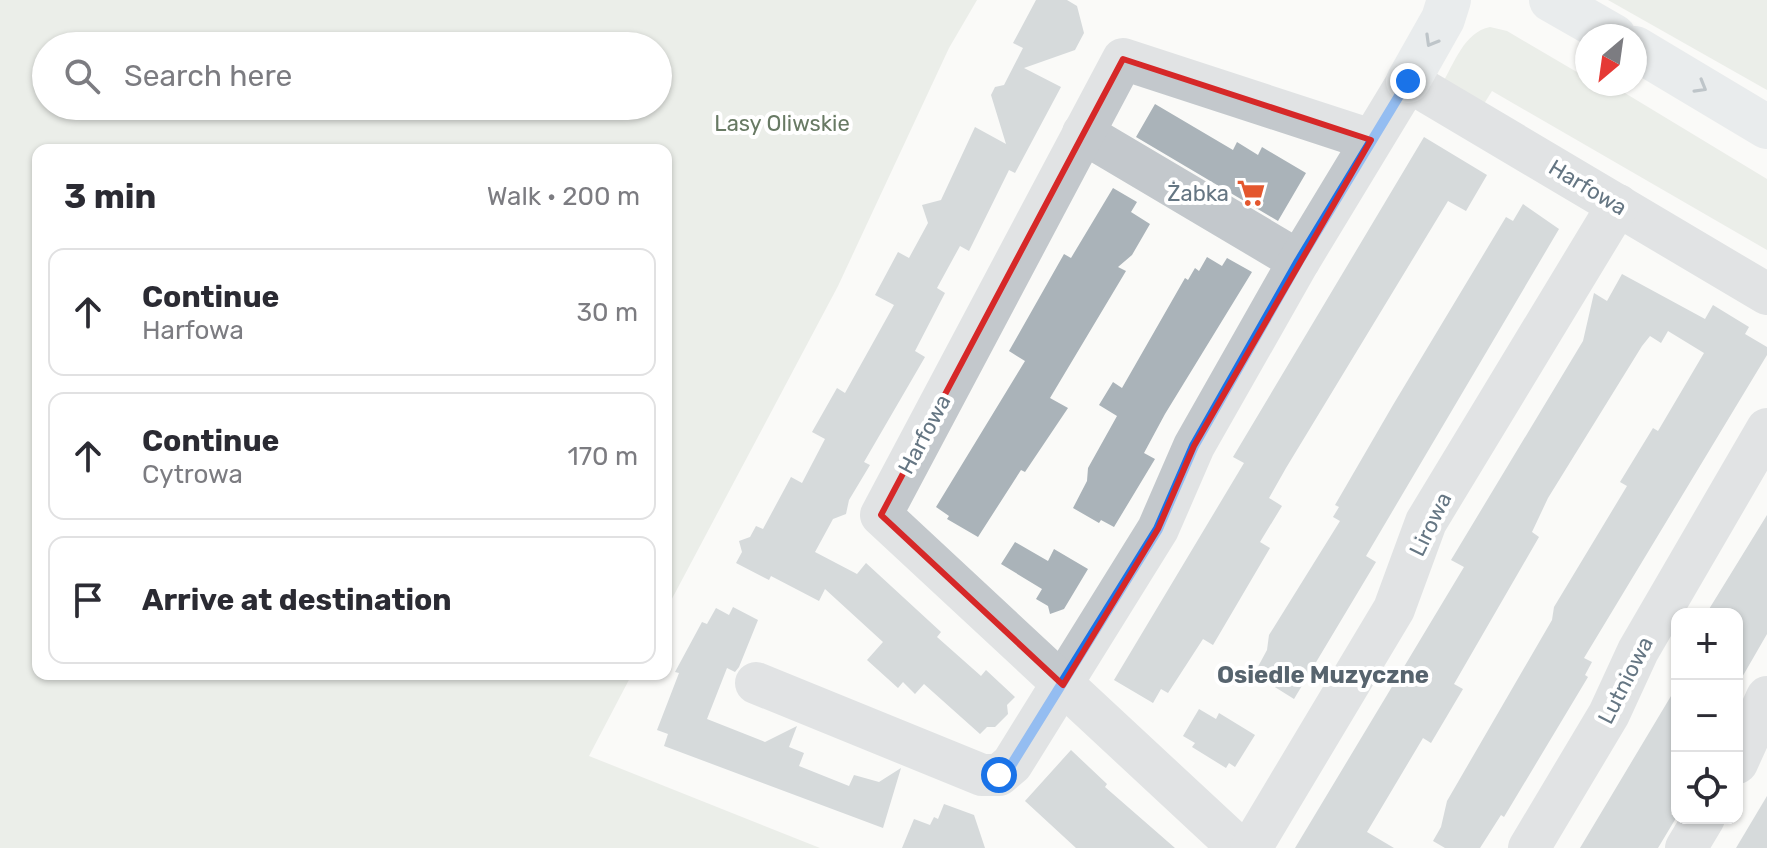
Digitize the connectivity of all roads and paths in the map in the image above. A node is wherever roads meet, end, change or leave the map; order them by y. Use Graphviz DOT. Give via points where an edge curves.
graph roads {
  1 [pos="1449,0"];
  2 [pos="1561,4"];
  3 [pos="1594,24"];
  4 [pos="1647,55"];
  5 [pos="1408,81"];
  6 [pos="1767,127"];
  7 [pos="1083,133"];
  8 [pos="1371,140"];
  9 [pos="1618,205"];
  10 [pos="1299,261"];
  11 [pos="1767,294"];
  12 [pos="1767,429"];
  13 [pos="756,683"];
  14 [pos="1063,685"];
  15 [pos="1767,697"];
  16 [pos="1742,752"];
  17 [pos="1700,824"];
  18 [pos="1239,848"];
  19 [pos="1251,848"];
  20 [pos="1529,848"];
  21 [pos="1686,848"];
  1 -- 5 [label="main road, one-way"];
  2 -- 3 [label="main road"];
  4 -- 6 [label="main road, one-way"];
  5 -- 8 [label="street"];
  5 -- 9 [label="street, Harfowa"];
  7 -- 8 [label="street, Harfowa" via="1123,59"];
  7 -- 10 [label="street"];
  7 -- 14 [label="street, Harfowa" via="881,515"];
  8 -- 10 [label="street"];
  9 -- 11 [label="street, Harfowa"];
  9 -- 19 [label="street, Lirowa" via="1426,522 1394,609"];
  10 -- 14 [label="street" via="1194,446 1158,529"];
  12 -- 20 [label="street, Lutniowa"];
  13 -- 14 [label="street" via="982,775 999,775 1012,764"];
  14 -- 18 [label="street, Harfowa"];
  15 -- 16 [label="street"];
  17 -- 21 [label="street"];
}
